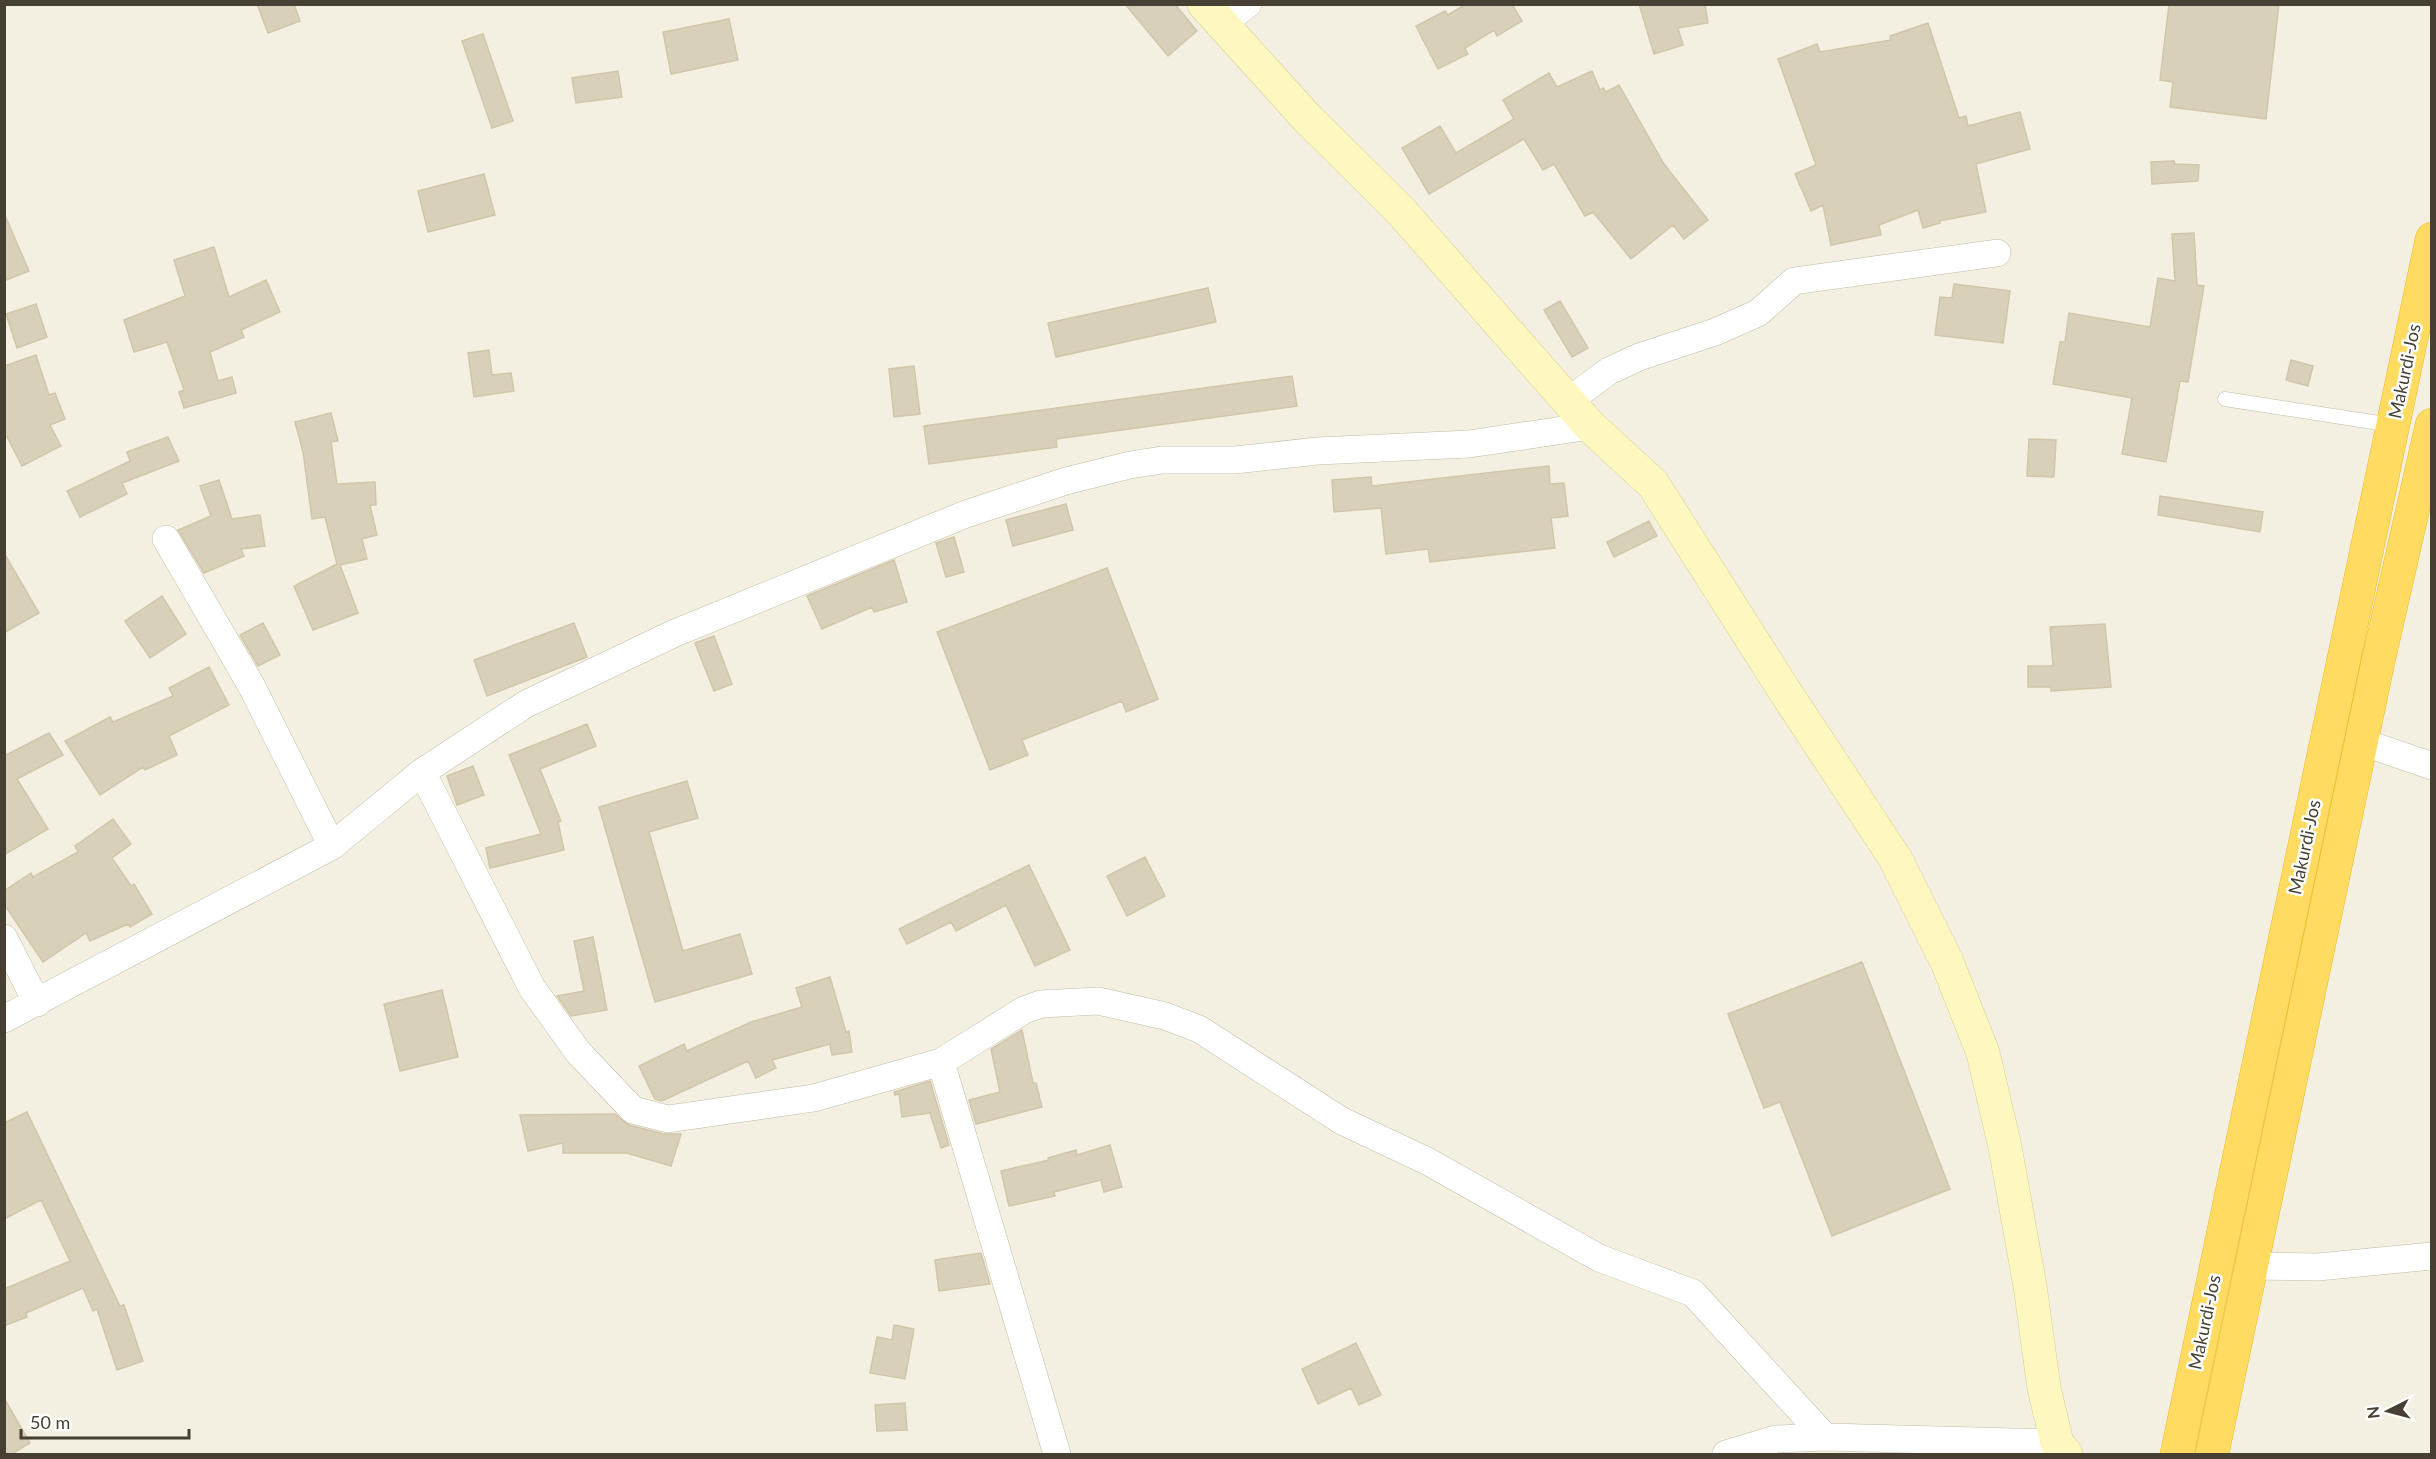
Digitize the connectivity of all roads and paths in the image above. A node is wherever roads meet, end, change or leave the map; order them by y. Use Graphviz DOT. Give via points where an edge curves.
graph roads {
  1 [pos="1248,4"];
  2 [pos="1213,14"];
  3 [pos="2432,238"];
  4 [pos="1996,252"];
  5 [pos="2225,399"];
  6 [pos="1568,401"];
  7 [pos="2392,425"];
  8 [pos="2432,425"];
  9 [pos="1590,426"];
  10 [pos="166,539"];
  11 [pos="2362,742"];
  12 [pos="2432,766"];
  13 [pos="422,772"];
  14 [pos="333,846"];
  15 [pos="4,938"];
  16 [pos="37,1003"];
  17 [pos="4,1019"];
  18 [pos="941,1062"];
  19 [pos="2432,1256"];
  20 [pos="2253,1266"];
  21 [pos="1826,1437"];
  22 [pos="2062,1449"];
  23 [pos="1057,1455"];
  24 [pos="1725,1455"];
  25 [pos="2177,1455"];
  26 [pos="2212,1455"];
  1 -- 2 [label="street"];
  2 -- 6 [label="street" via="1307,118 1400,210"];
  3 -- 7 [label="highway, Makurdi-Jos"];
  4 -- 6 [label="street" via="1794,281 1758,313 1639,357 1609,371"];
  5 -- 7 [label="lane"];
  6 -- 9 [label="street"];
  7 -- 25 [label="highway, Makurdi-Jos"];
  8 -- 11 [label="highway, Makurdi-Jos"];
  9 -- 13 [label="street" via="1469,444 1236,460 1162,460 1066,481 966,514 675,633 526,704"];
  9 -- 22 [label="street" via="1653,484 1895,858 1947,962 1983,1053 2005,1147 2044,1388"];
  10 -- 14 [label="street" via="251,685"];
  11 -- 12 [label="street"];
  11 -- 20 [label="highway, Makurdi-Jos"];
  13 -- 14 [label="street"];
  13 -- 18 [label="street" via="532,988 578,1052 633,1110 668,1119 774,1105 814,1098"];
  14 -- 16 [label="street"];
  15 -- 16 [label="street"];
  16 -- 17 [label="street"];
  18 -- 21 [label="street" via="1024,1010 1067,1000 1098,1001 1165,1016 1199,1029 1342,1121 1426,1161 1599,1257 1693,1293"];
  18 -- 23 [label="street"];
  19 -- 20 [label="street" via="2318,1268"];
  20 -- 26 [label="highway, Makurdi-Jos"];
  21 -- 22 [label="street"];
  21 -- 24 [label="street" via="1776,1439"];
}
